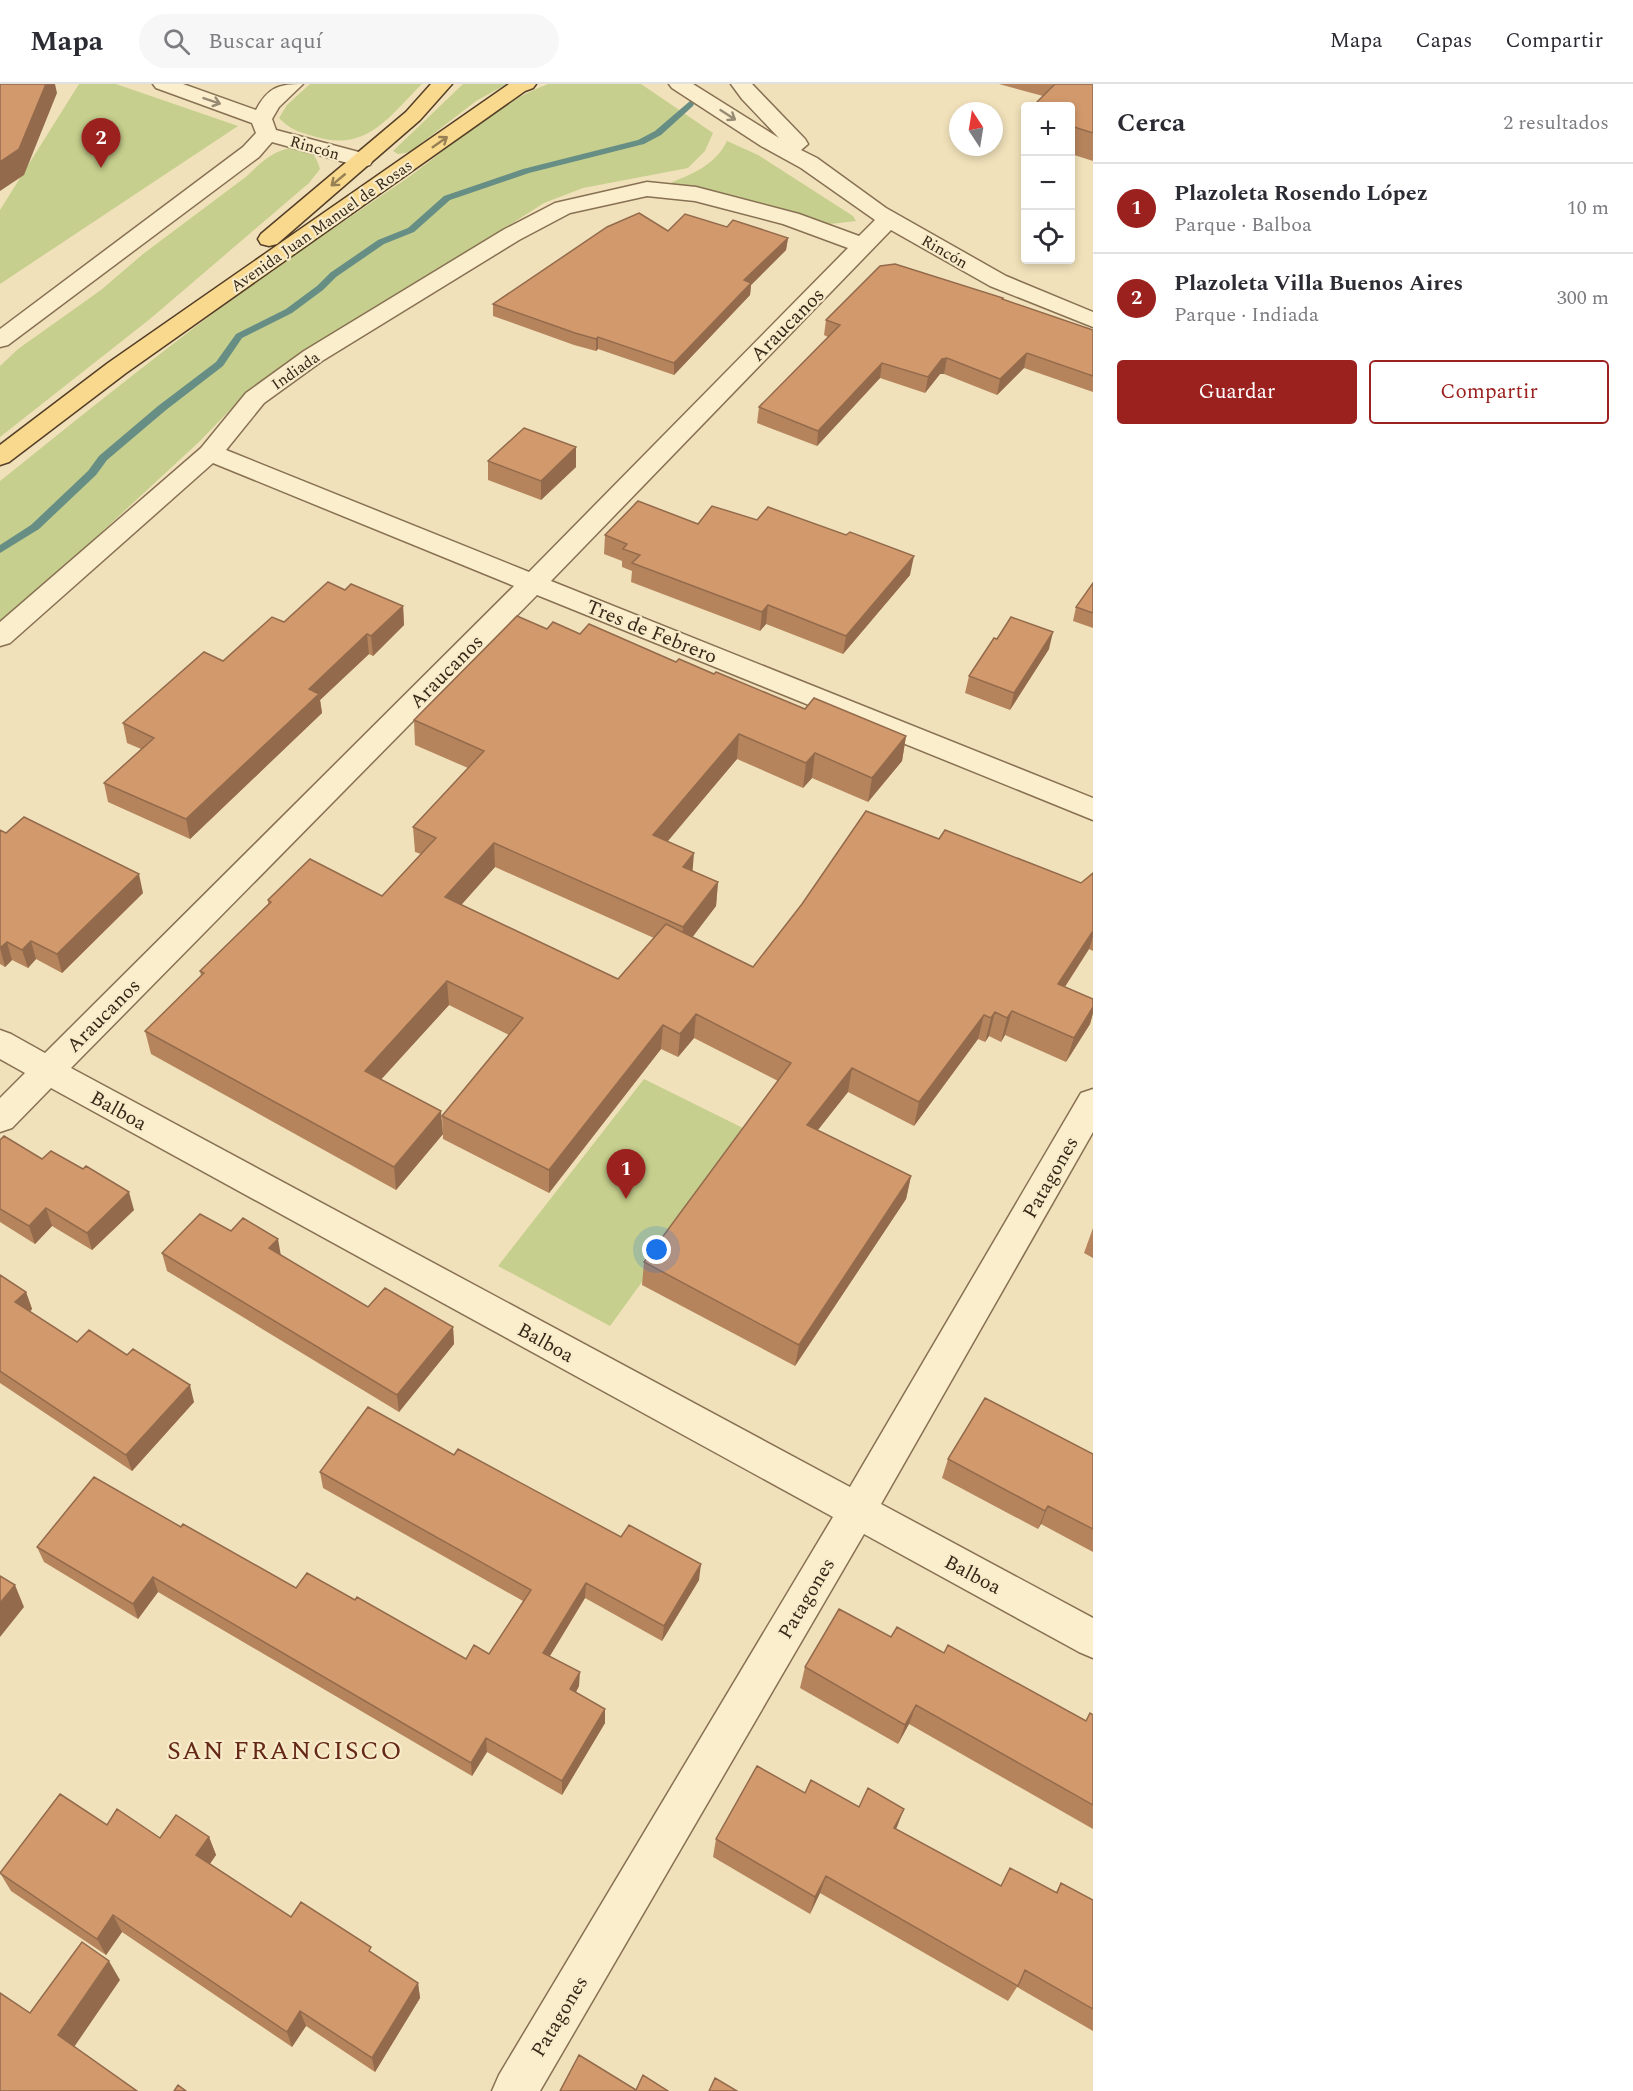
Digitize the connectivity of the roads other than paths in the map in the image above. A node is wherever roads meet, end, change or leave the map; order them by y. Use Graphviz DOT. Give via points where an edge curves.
graph roads {
  1 [pos="163,84"];
  2 [pos="293,84"];
  3 [pos="442,84"];
  4 [pos="526,84"];
  5 [pos="679,84"];
  6 [pos="741,84"];
  7 [pos="264,126"];
  8 [pos="362,160"];
  9 [pos="809,163"];
  10 [pos="889,219"];
  11 [pos="864,246"];
  12 [pos="1093,320"];
  13 [pos="10,321"];
  14 [pos="0,340"];
  15 [pos="117,368"];
  16 [pos="210,453"];
  17 [pos="0,457"];
  18 [pos="533,583"];
  19 [pos="0,637"];
  20 [pos="1093,810"];
  21 [pos="0,1042"];
  22 [pos="48,1071"];
  23 [pos="1093,1102"];
  24 [pos="0,1119"];
  25 [pos="857,1511"];
  26 [pos="1093,1639"];
  27 [pos="515,2091"];
  1 -- 7 [label="street, Rincón, one-way"];
  2 -- 7 [label="street" via="270,103"];
  3 -- 8 [label="main road, Avenida Juan Manuel de Rosas" via="413,116"];
  15 -- 4 [label="main road, Avenida Juan Manuel de Rosas, one-way"];
  5 -- 9 [label="street, Rincón, one-way"];
  6 -- 9 [label="street, Rincón" via="796,143"];
  7 -- 8 [label="street, Rincón"];
  7 -- 13 [label="street" via="251,152"];
  8 -- 15 [label="main road, Avenida Juan Manuel de Rosas, one-way"];
  9 -- 10 [label="street, Rincón"];
  10 -- 11 [label="street, Araucanos"];
  10 -- 12 [label="street, Rincón" via="998,281"];
  11 -- 16 [label="street, Indiada" via="791,219 707,197 647,189 562,208 313,356 255,398"];
  11 -- 18 [label="street, Araucanos"];
  13 -- 14 [label="street"];
  15 -- 17 [label="main road, Avenida Juan Manuel de Rosas"];
  16 -- 18 [label="street, Tres de Febrero"];
  16 -- 19 [label="street, Indiada"];
  18 -- 20 [label="street, Tres de Febrero"];
  18 -- 22 [label="street, Araucanos"];
  21 -- 22 [label="street, Balboa"];
  22 -- 24 [label="street, Araucanos"];
  22 -- 25 [label="street, Balboa"];
  23 -- 25 [label="street, Patagones"];
  25 -- 26 [label="street, Balboa"];
  25 -- 27 [label="street, Patagones"];
}
